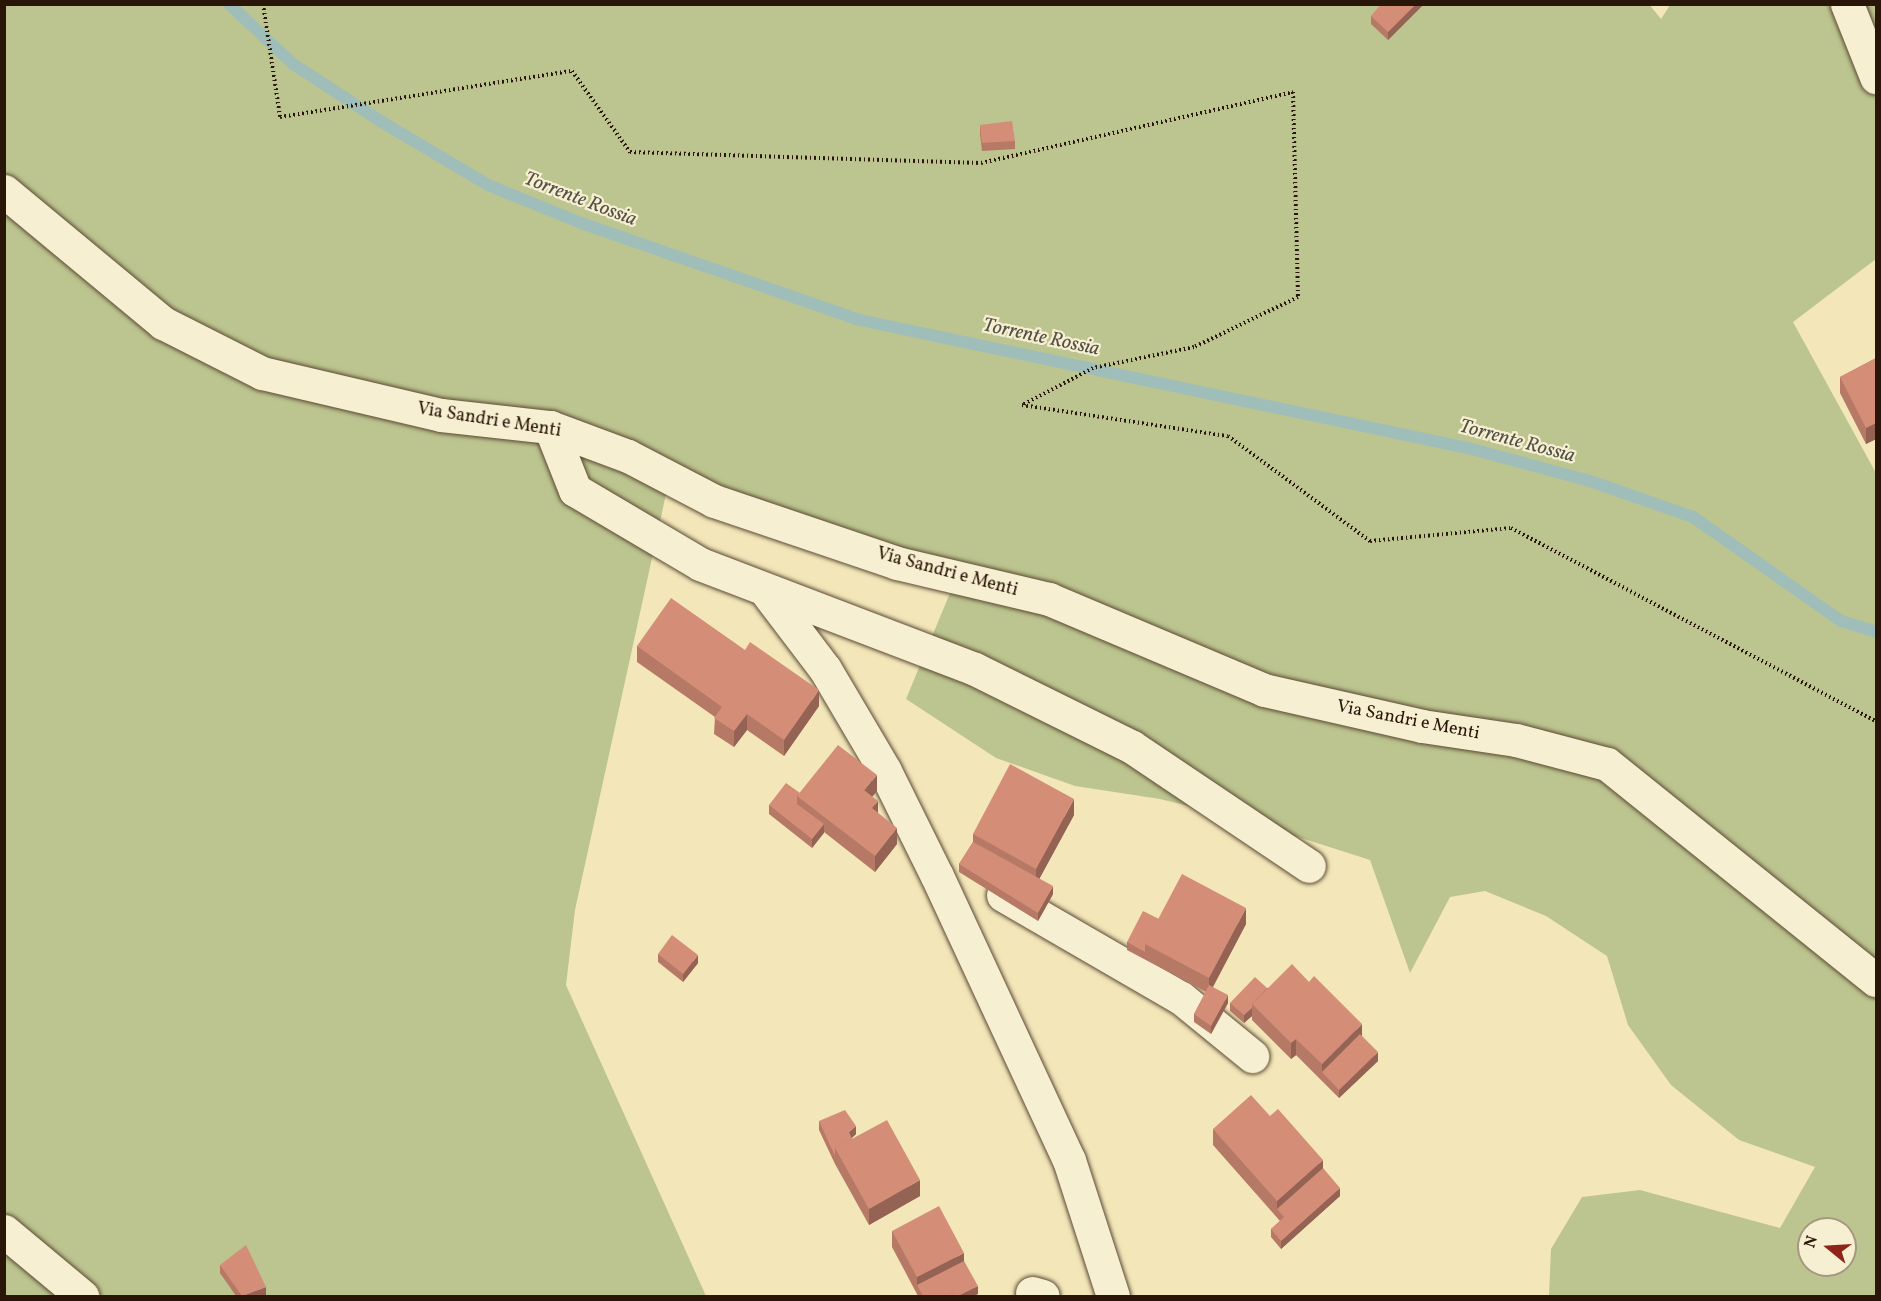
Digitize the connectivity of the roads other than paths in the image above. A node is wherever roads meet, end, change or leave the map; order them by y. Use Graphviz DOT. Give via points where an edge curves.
graph roads {
  1 [pos="1847,4"];
  2 [pos="1876,77"];
  3 [pos="4,191"];
  4 [pos="550,427"];
  5 [pos="765,590"];
  6 [pos="925,853"];
  7 [pos="1309,866"];
  8 [pos="1876,980"];
  9 [pos="1252,1056"];
  10 [pos="4,1231"];
  11 [pos="82,1296"];
  12 [pos="1113,1296"];
  1 -- 2 [label="street"];
  3 -- 4 [label="street, Via Sandri e Menti" via="163,323 262,373 441,415"];
  4 -- 5 [label="street" via="575,490 700,564"];
  4 -- 8 [label="street, Via Sandri e Menti" via="628,456 714,501 897,563 1049,599 1264,690 1422,726 1516,740 1607,764"];
  5 -- 6 [label="street" via="825,669 885,771"];
  5 -- 7 [label="street" via="975,669 1132,747"];
  6 -- 9 [label="street" via="1101,949 1181,998"];
  6 -- 12 [label="street" via="1069,1160"];
  10 -- 11 [label="street"];
}
